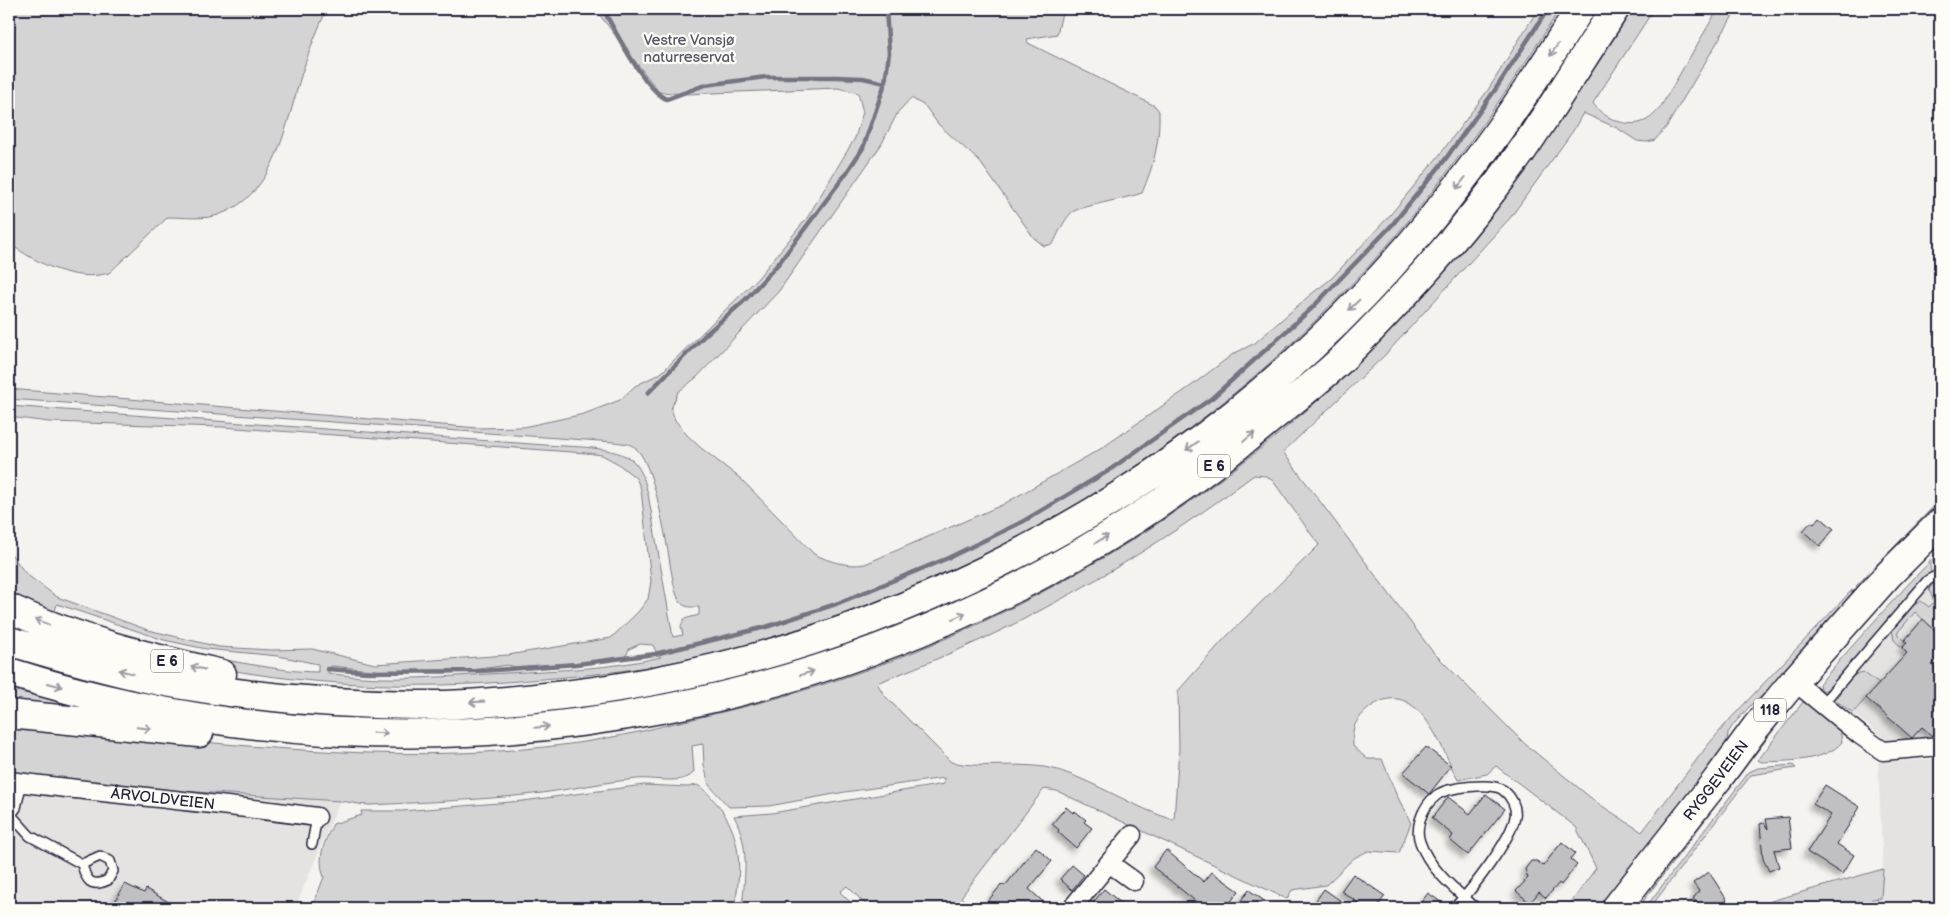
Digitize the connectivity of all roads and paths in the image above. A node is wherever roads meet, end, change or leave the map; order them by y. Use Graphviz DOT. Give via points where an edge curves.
graph roads {
  1 [pos="1580,9"];
  2 [pos="1615,9"];
  3 [pos="1940,522"];
  4 [pos="1940,574"];
  5 [pos="9,608"];
  6 [pos="9,641"];
  7 [pos="9,672"];
  8 [pos="1794,681"];
  9 [pos="330,702"];
  10 [pos="1823,704"];
  11 [pos="9,714"];
  12 [pos="331,732"];
  13 [pos="1940,746"];
  14 [pos="15,781"];
  15 [pos="10,816"];
  16 [pos="317,818"];
  17 [pos="1132,835"];
  18 [pos="312,844"];
  19 [pos="1109,863"];
  20 [pos="82,864"];
  21 [pos="1134,881"];
  22 [pos="1464,897"];
  23 [pos="1072,908"];
  24 [pos="1454,908"];
  25 [pos="1476,908"];
  26 [pos="1616,908"];
  1 -- 9 [label="main road, E 6, one-way" via="1484,153 1364,296 1316,343 1211,432 1158,470 1061,531 972,577 870,620 727,666 584,693 502,701 421,705"];
  12 -- 2 [label="main road, E 6, one-way" via="510,730 570,724 698,703 824,668 896,642 962,615 1052,569 1134,520 1217,464 1340,362 1428,270 1472,216 1521,151"];
  3 -- 8 [label="main road, RYGGEVEIEN / 118"];
  4 -- 10 [label="lane" via="1928,580"];
  9 -- 5 [label="main road, E 6, one-way" via="87,640"];
  9 -- 6 [label="main road, E 6, one-way" via="212,690 158,680"];
  7 -- 12 [label="main road, E 6, one-way" via="173,713 276,728"];
  8 -- 10 [label="street"];
  8 -- 26 [label="main road, RYGGEVEIEN / 118"];
  10 -- 13 [label="street" via="1883,751"];
  11 -- 12 [label="main road, E 6, one-way" via="297,741"];
  14 -- 15 [label="lane" via="19,800"];
  14 -- 16 [label="street, ÅRVOLDVEIEN"];
  15 -- 20 [label="lane" via="30,836"];
  16 -- 18 [label="lane"];
  17 -- 19 [label="street"];
  19 -- 21 [label="street"];
  19 -- 23 [label="street"];
  22 -- 22 [label="lane" via="1433,866 1420,842 1417,828 1423,812 1438,794 1455,788 1494,786 1504,790 1514,803 1515,817 1494,858"];
  22 -- 24 [label="lane"];
  22 -- 25 [label="lane"];
}
